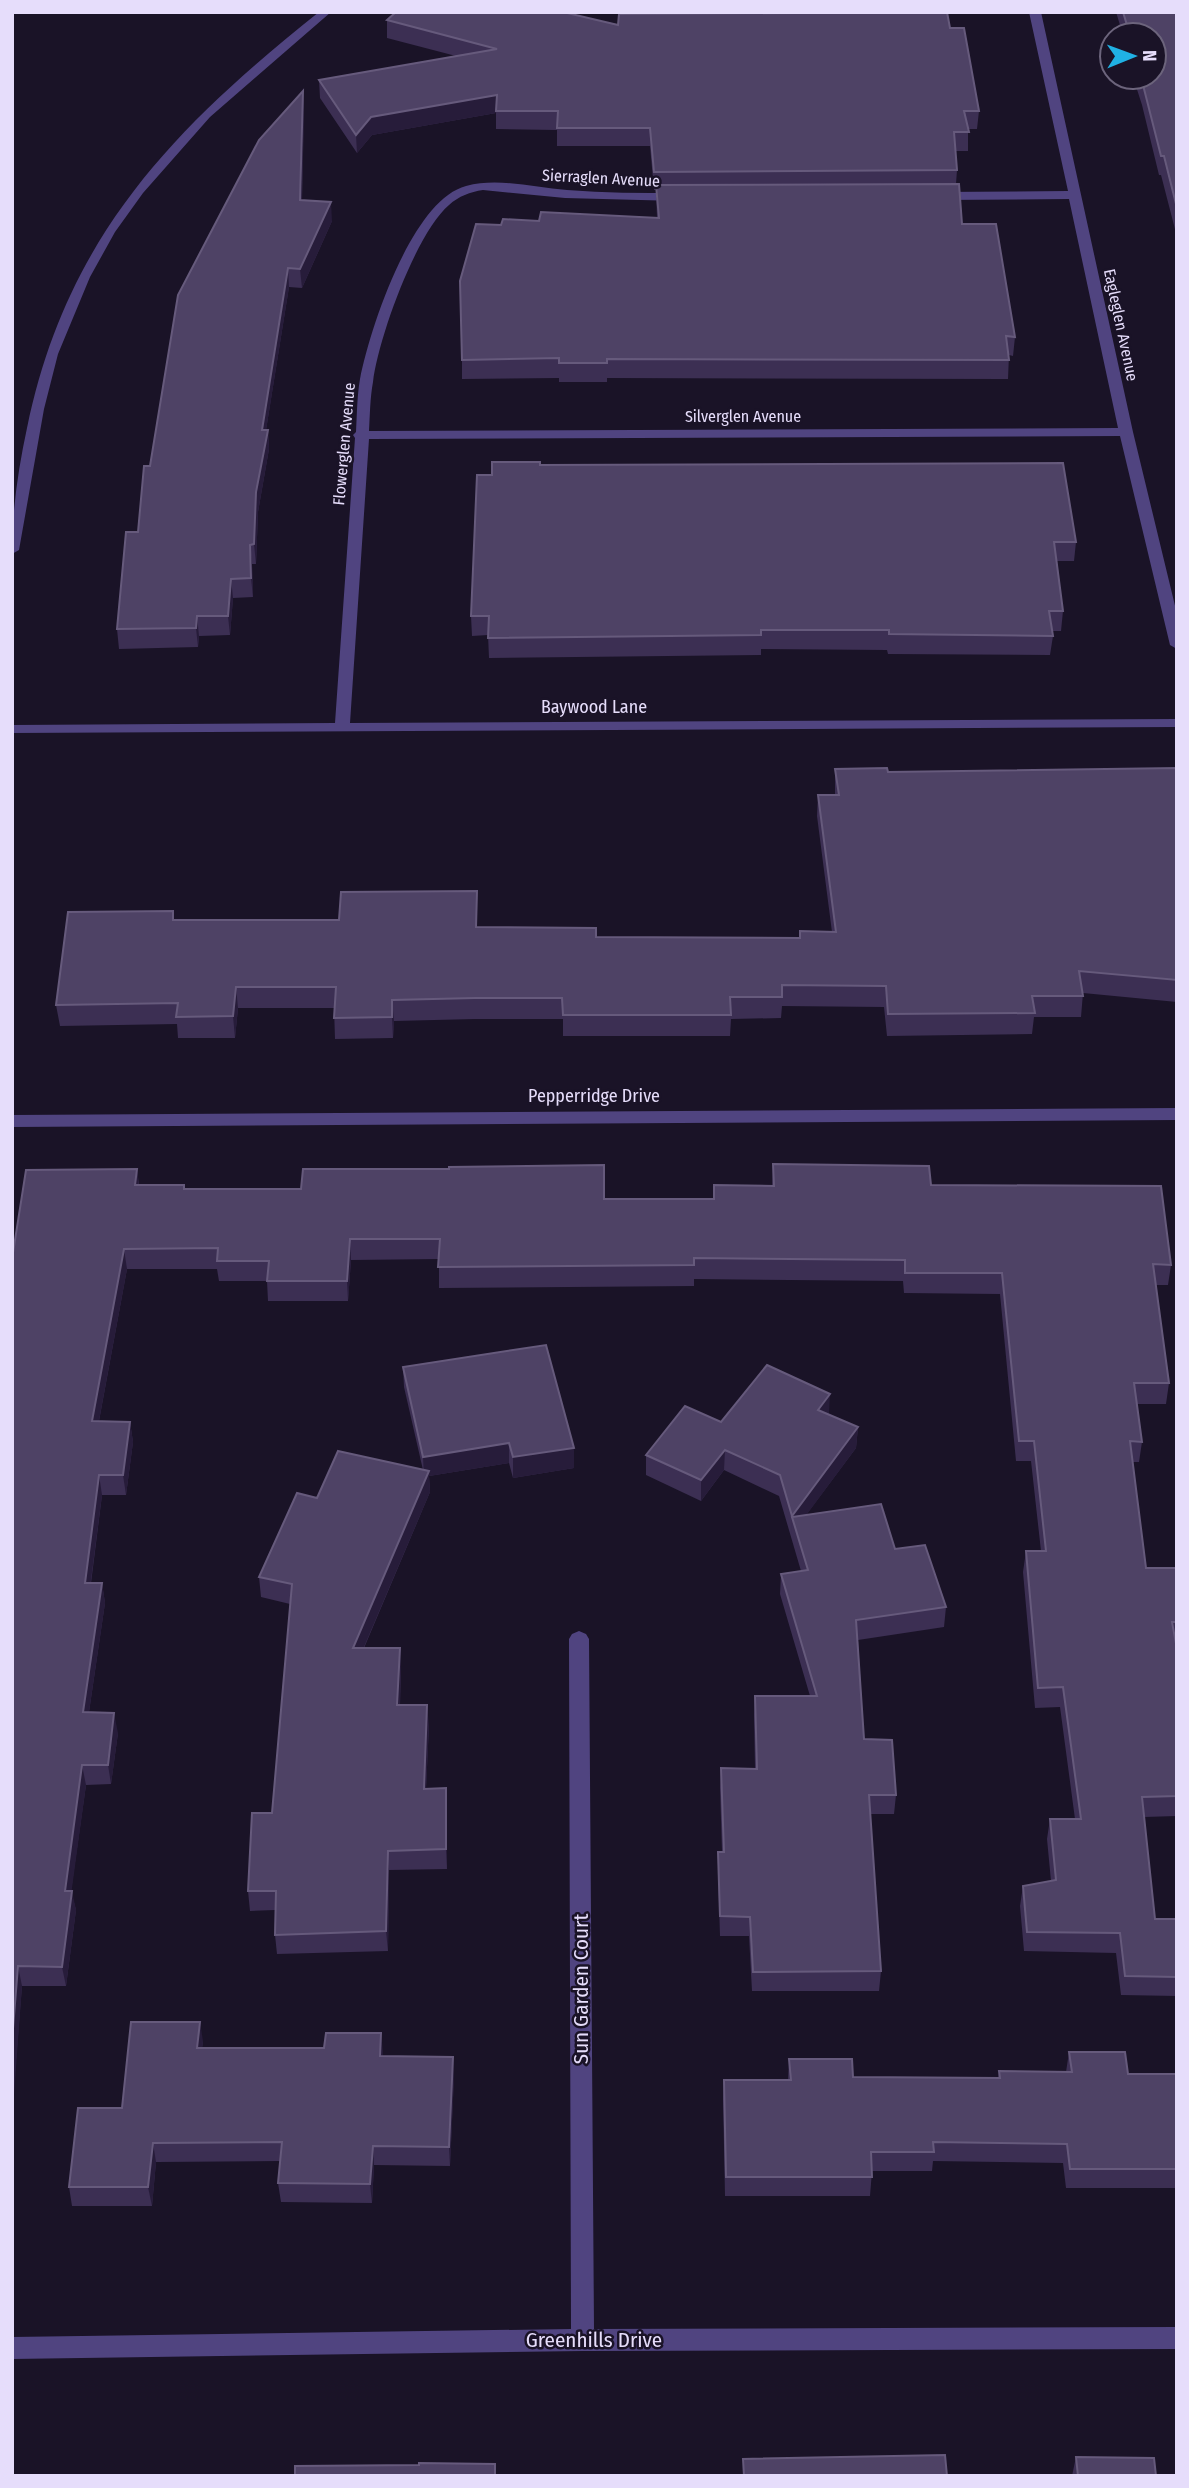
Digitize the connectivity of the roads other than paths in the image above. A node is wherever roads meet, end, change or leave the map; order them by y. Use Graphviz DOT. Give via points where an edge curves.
graph roads {
  1 [pos="326,12"];
  2 [pos="1034,12"];
  3 [pos="462,190"];
  4 [pos="1074,195"];
  5 [pos="929,196"];
  6 [pos="691,197"];
  7 [pos="1126,432"];
  8 [pos="360,435"];
  9 [pos="12,550"];
  10 [pos="1177,645"];
  11 [pos="1177,723"];
  12 [pos="342,728"];
  13 [pos="12,729"];
  14 [pos="1177,1114"];
  15 [pos="12,1121"];
  16 [pos="579,1639"];
  17 [pos="1177,2338"];
  18 [pos="583,2340"];
  19 [pos="12,2348"];
  1 -- 9 [label="street" via="195,123 147,177 108,236 62,326 51,358"];
  2 -- 4 [label="street, Eagleglen Avenue"];
  3 -- 6 [label="street, Sierraglen Avenue" via="493,187"];
  3 -- 8 [label="street, Flowerglen Avenue" via="442,203 396,285 371,355"];
  4 -- 5 [label="street"];
  4 -- 7 [label="street, Eagleglen Avenue"];
  7 -- 8 [label="street, Silverglen Avenue"];
  7 -- 10 [label="street, Eagleglen Avenue"];
  8 -- 12 [label="street, Flowerglen Avenue"];
  11 -- 12 [label="street, Baywood Lane"];
  12 -- 13 [label="street, Baywood Lane"];
  14 -- 15 [label="street, Pepperridge Drive"];
  16 -- 18 [label="street, Sun Garden Court"];
  17 -- 18 [label="street, Greenhills Drive"];
  18 -- 19 [label="street, Greenhills Drive"];
}
